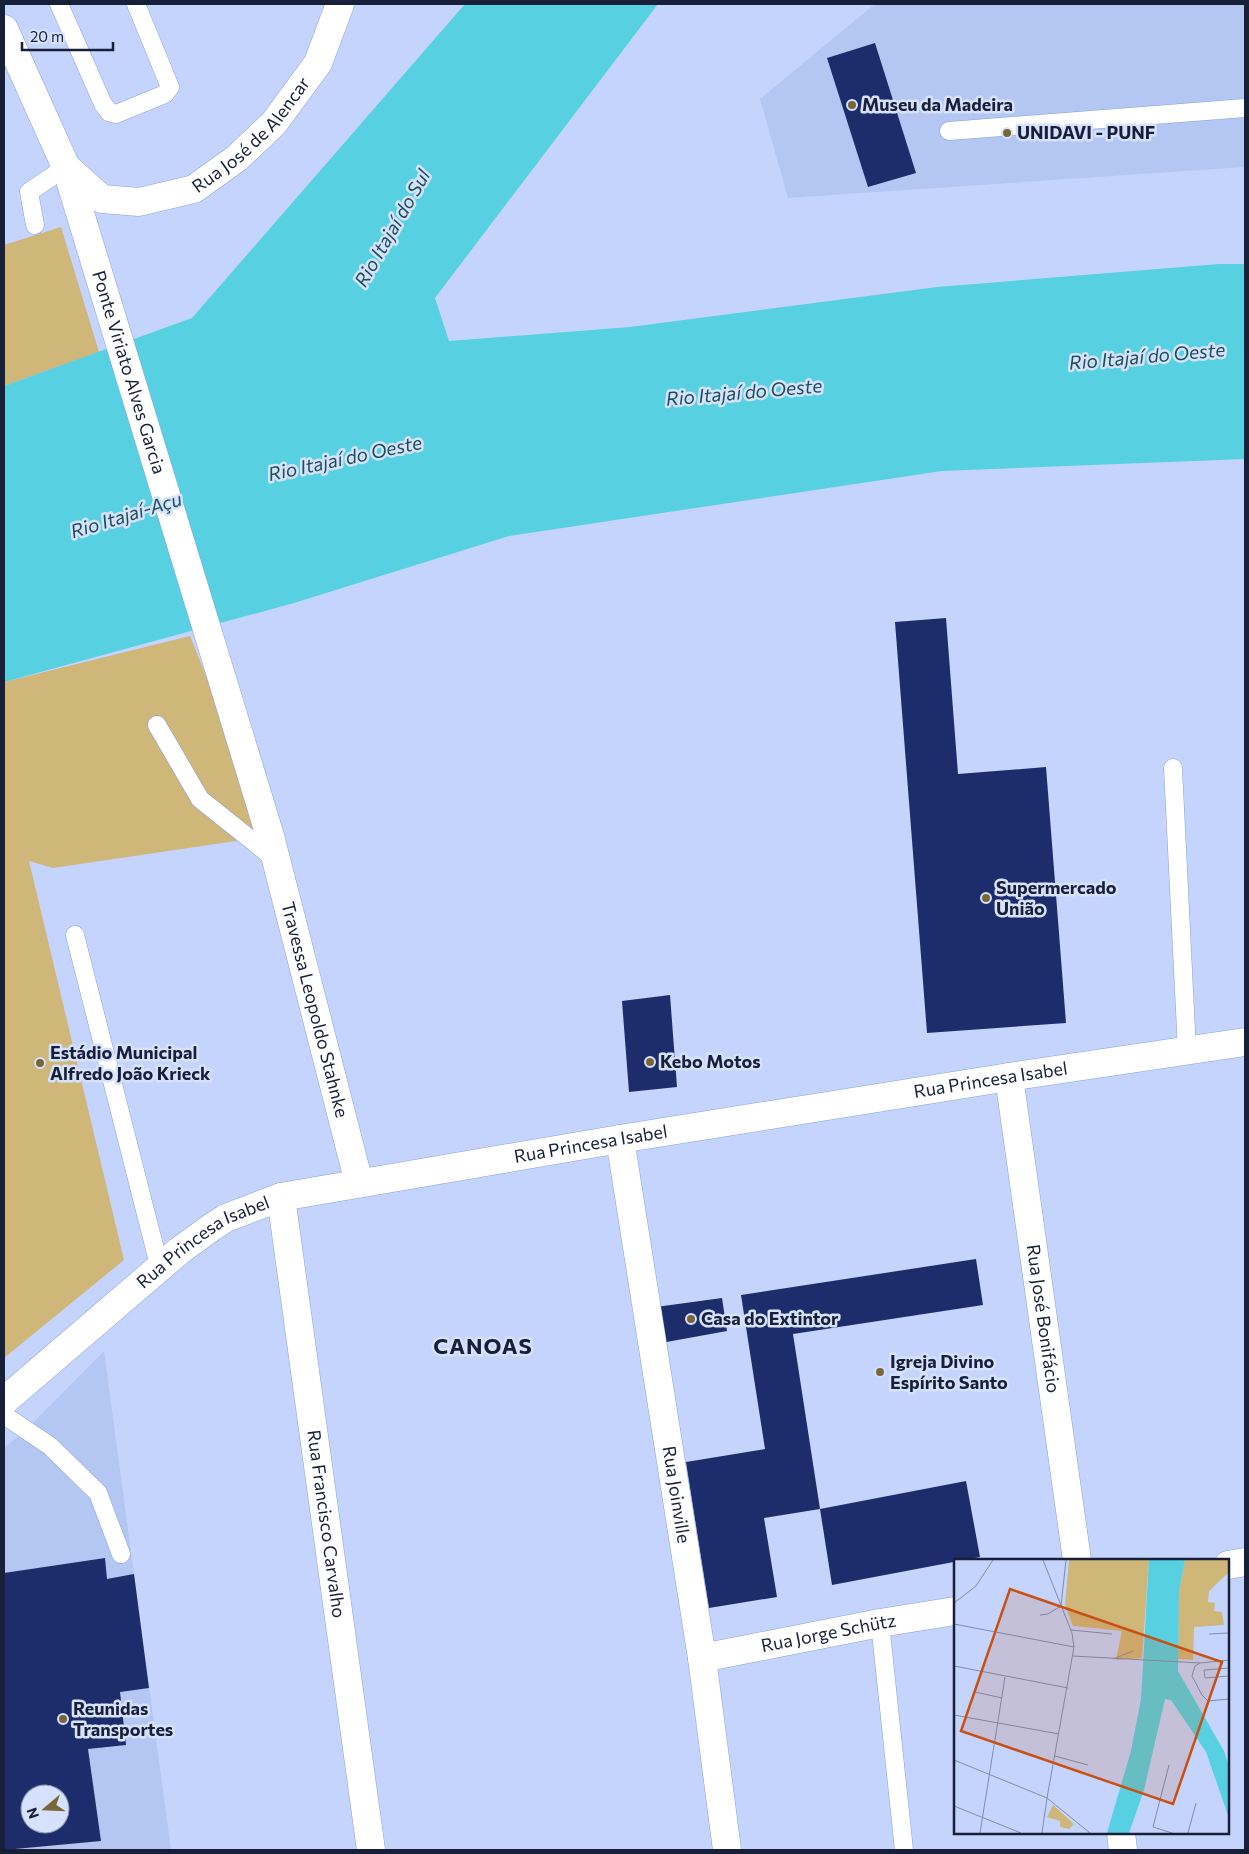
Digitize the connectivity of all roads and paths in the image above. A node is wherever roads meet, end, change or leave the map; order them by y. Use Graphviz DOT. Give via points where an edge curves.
graph roads {
  1 [pos="59,4"];
  2 [pos="136,4"];
  3 [pos="340,4"];
  4 [pos="4,29"];
  5 [pos="1245,108"];
  6 [pos="950,131"];
  7 [pos="66,167"];
  8 [pos="36,225"];
  9 [pos="157,725"];
  10 [pos="1173,768"];
  11 [pos="273,848"];
  12 [pos="75,935"];
  13 [pos="1245,1042"];
  14 [pos="1187,1051"];
  15 [pos="1009,1077"];
  16 [pos="620,1138"];
  17 [pos="359,1183"];
  18 [pos="281,1197"];
  19 [pos="160,1270"];
  20 [pos="4,1401"];
  21 [pos="4,1416"];
  22 [pos="121,1554"];
  23 [pos="1077,1559"];
  24 [pos="1245,1562"];
  25 [pos="1229,1566"];
  26 [pos="954,1611"];
  27 [pos="880,1623"];
  28 [pos="702,1658"];
  29 [pos="1121,1834"];
  30 [pos="371,1850"];
  31 [pos="727,1850"];
  32 [pos="904,1850"];
  33 [pos="1124,1850"];
  1 -- 2 [label="lane" via="103,104 109,112 116,114 165,94 170,87"];
  3 -- 7 [label="street, Rua José de Alencar" via="318,63 274,123 237,158 194,190 139,202 102,198"];
  4 -- 7 [label="street, Ponte Viriato Alves Garcia"];
  5 -- 6 [label="lane"];
  7 -- 8 [label="lane" via="30,192"];
  7 -- 11 [label="street, Ponte Viriato Alves Garcia"];
  9 -- 11 [label="lane" via="200,799"];
  10 -- 14 [label="lane"];
  11 -- 17 [label="street, Travessa Leopoldo Stahnke"];
  12 -- 19 [label="lane"];
  13 -- 14 [label="street, Rua Princesa Isabel"];
  14 -- 15 [label="street, Rua Princesa Isabel"];
  15 -- 16 [label="street, Rua Princesa Isabel"];
  15 -- 23 [label="street, Rua José Bonifácio"];
  16 -- 17 [label="street, Rua Princesa Isabel"];
  16 -- 28 [label="street, Rua Joinville"];
  17 -- 18 [label="street, Rua Princesa Isabel"];
  18 -- 19 [label="street, Rua Princesa Isabel" via="226,1218 179,1251"];
  18 -- 30 [label="street, Rua Francisco Carvalho"];
  19 -- 20 [label="street, Rua Princesa Isabel"];
  21 -- 22 [label="lane" via="50,1446 98,1493"];
  24 -- 25 [label="street"];
  26 -- 27 [label="street, Rua Jorge Schütz"];
  27 -- 28 [label="street, Rua Jorge Schütz"];
  27 -- 32 [label="lane"];
  28 -- 31 [label="street, Rua Joinville"];
  29 -- 33 [label="street"];
}
